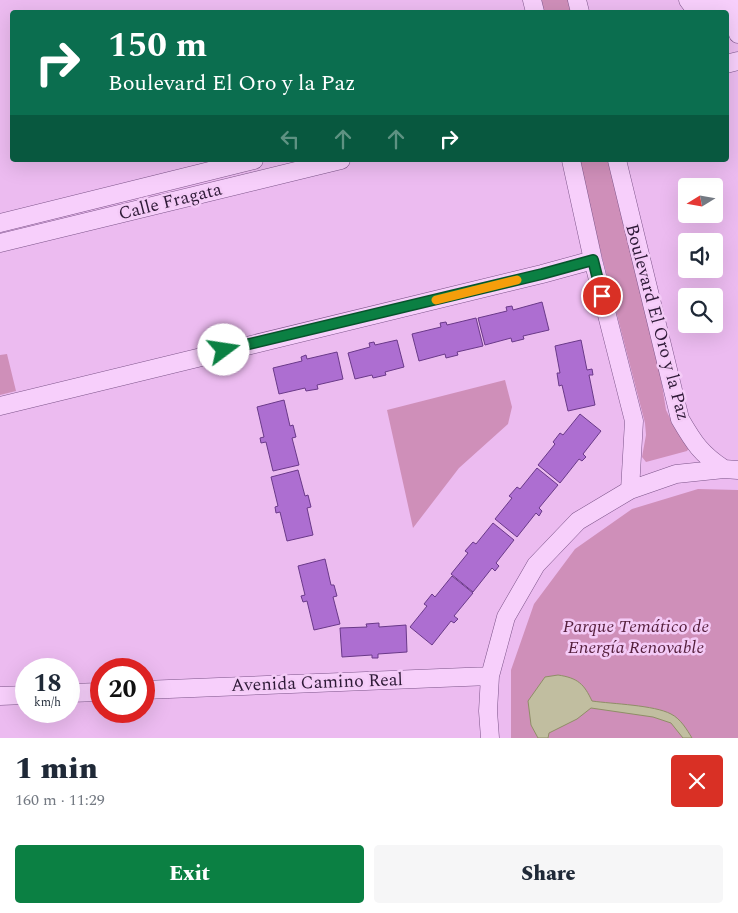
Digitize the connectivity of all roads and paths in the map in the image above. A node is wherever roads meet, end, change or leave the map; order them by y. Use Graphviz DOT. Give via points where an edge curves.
graph roads {
  1 [pos="688,0"];
  2 [pos="703,10"];
  3 [pos="710,10"];
  4 [pos="738,34"];
  5 [pos="245,162"];
  6 [pos="333,162"];
  7 [pos="571,162"];
  8 [pos="616,162"];
  9 [pos="0,223"];
  10 [pos="0,243"];
  11 [pos="593,260"];
  12 [pos="0,406"];
  13 [pos="731,469"];
  14 [pos="630,490"];
  15 [pos="490,676"];
  16 [pos="155,690"];
  17 [pos="15,695"];
  18 [pos="0,696"];
  19 [pos="490,738"];
  1 -- 2 [label="street"];
  3 -- 4 [label="street" via="730,4"];
  5 -- 9 [label="street, Calle Fragata"];
  6 -- 10 [label="street, Calle Fragata"];
  7 -- 11 [label="street"];
  8 -- 13 [label="street, Boulevard El Oro y la Paz" via="680,420 706,457"];
  11 -- 12 [label="street"];
  11 -- 14 [label="street" via="634,421"];
  13 -- 14 [label="street" via="676,474"];
  14 -- 15 [label="street" via="578,521 536,565 506,617"];
  15 -- 16 [label="street, Avenida Camino Real"];
  15 -- 19 [label="street"];
  17 -- 18 [label="street"];
}
